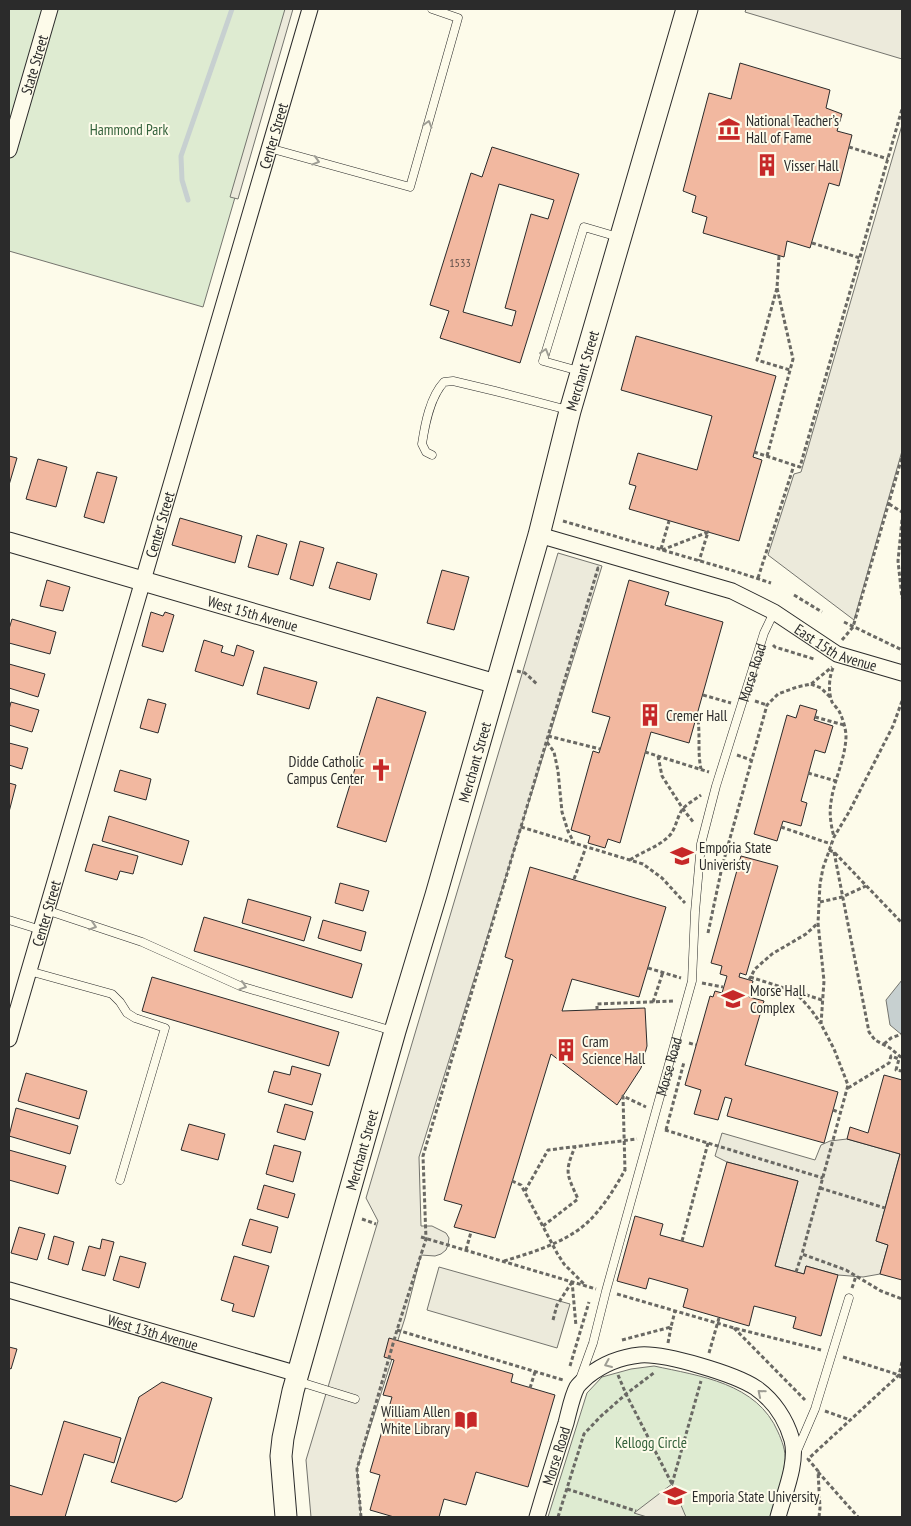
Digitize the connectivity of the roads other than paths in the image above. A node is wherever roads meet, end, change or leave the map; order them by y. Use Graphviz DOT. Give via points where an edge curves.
graph roads {
  1 [pos="50,9"];
  2 [pos="310,9"];
  3 [pos="432,9"];
  4 [pos="687,9"];
  5 [pos="270,148"];
  6 [pos="9,150"];
  7 [pos="620,238"];
  8 [pos="581,372"];
  9 [pos="570,410"];
  10 [pos="432,454"];
  11 [pos="539,535"];
  12 [pos="9,542"];
  13 [pos="142,581"];
  14 [pos="774,612"];
  15 [pos="902,673"];
  16 [pos="496,684"];
  17 [pos="46,910"];
  18 [pos="9,920"];
  19 [pos="41,930"];
  20 [pos="29,970"];
  21 [pos="395,1031"];
  22 [pos="9,1038"];
  23 [pos="120,1180"];
  24 [pos="9,1290"];
  25 [pos="849,1298"];
  26 [pos="297,1378"];
  27 [pos="578,1386"];
  28 [pos="355,1399"];
  29 [pos="794,1457"];
  30 [pos="286,1517"];
  31 [pos="537,1517"];
  32 [pos="778,1517"];
  1 -- 6 [label="street, State Street"];
  2 -- 5 [label="street, Center Street"];
  5 -- 3 [label="lane, one-way" via="410,187 458,18"];
  4 -- 7 [label="main road, Merchant Street"];
  5 -- 13 [label="street, Center Street"];
  7 -- 8 [label="main road, Merchant Street"];
  8 -- 7 [label="lane, one-way" via="543,361 584,227"];
  8 -- 9 [label="main road, Merchant Street"];
  9 -- 10 [label="lane" via="495,390 444,382 426,421 422,444 426,452"];
  9 -- 11 [label="main road, Merchant Street"];
  11 -- 14 [label="street, East 15th Avenue" via="732,591"];
  11 -- 16 [label="main road, Merchant Street"];
  12 -- 13 [label="street, West 15th Avenue"];
  13 -- 16 [label="street, West 15th Avenue"];
  13 -- 17 [label="street, Center Street"];
  14 -- 15 [label="street, East 15th Avenue" via="836,654"];
  14 -- 27 [label="lane, Morse Road" via="764,633 701,844 692,981 593,1343"];
  16 -- 21 [label="main road, Merchant Street"];
  17 -- 19 [label="street, Center Street"];
  17 -- 21 [label="lane, one-way" via="142,942 240,986"];
  18 -- 19 [label="lane"];
  19 -- 20 [label="street, Center Street"];
  20 -- 22 [label="street, Center Street"];
  20 -- 23 [label="lane" via="112,994 127,1013 164,1028"];
  21 -- 26 [label="main road, Merchant Street"];
  24 -- 26 [label="street, West 13th Avenue"];
  25 -- 29 [label="lane" via="815,1409"];
  26 -- 28 [label="lane"];
  26 -- 30 [label="main road, Merchant Street" via="281,1456"];
  29 -- 27 [label="street, one-way" via="789,1432 772,1402 742,1380 705,1367 665,1357 640,1355 599,1367"];
  27 -- 31 [label="street, Morse Road"];
  29 -- 32 [label="street"];
}
